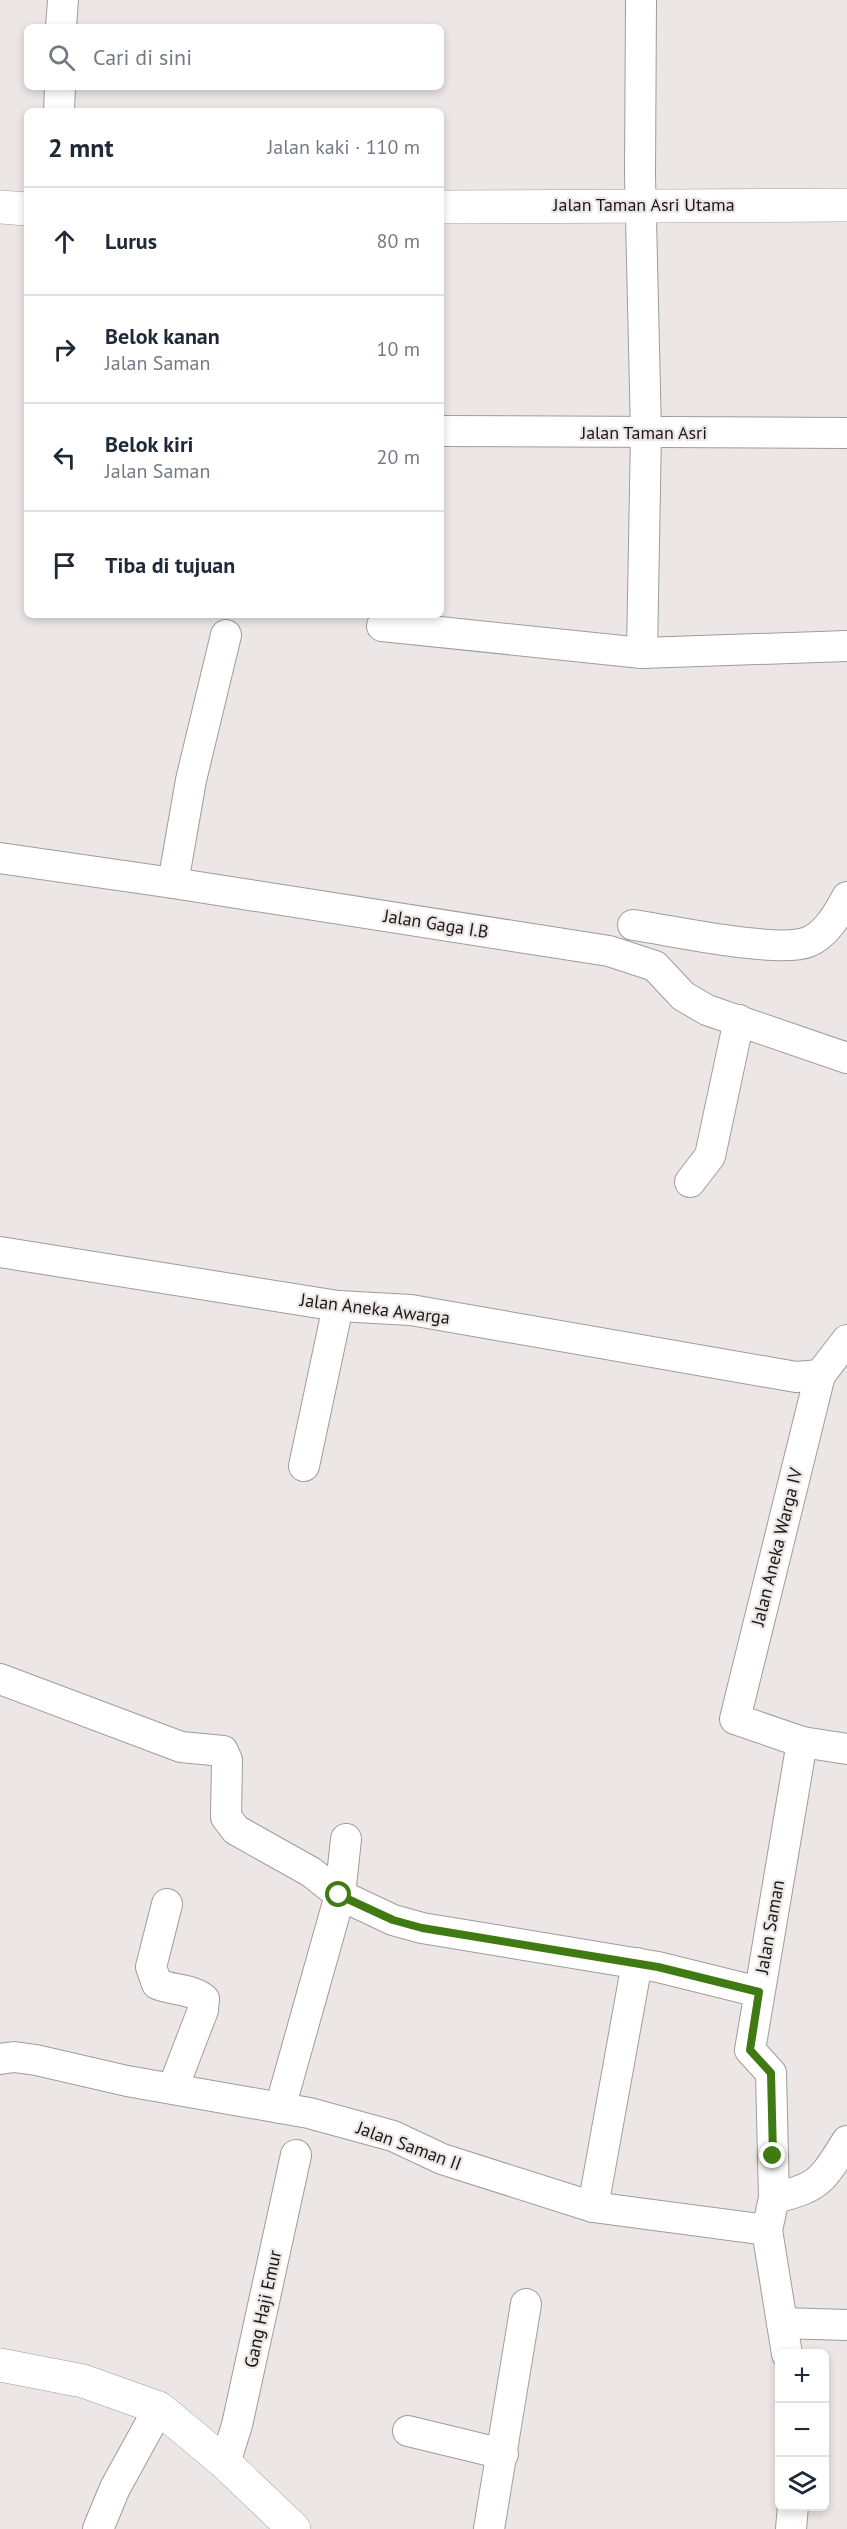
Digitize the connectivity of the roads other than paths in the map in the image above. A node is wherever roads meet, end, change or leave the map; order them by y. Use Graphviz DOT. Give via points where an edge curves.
graph roads {
  1 [pos="63,0"];
  2 [pos="641,0"];
  3 [pos="61,24"];
  4 [pos="60,90"];
  5 [pos="59,108"];
  6 [pos="641,204"];
  7 [pos="847,205"];
  8 [pos="0,207"];
  9 [pos="444,207"];
  10 [pos="24,209"];
  11 [pos="444,432"];
  12 [pos="646,433"];
  13 [pos="847,433"];
  14 [pos="382,626"];
  15 [pos="226,635"];
  16 [pos="847,646"];
  17 [pos="642,653"];
  18 [pos="0,858"];
  19 [pos="173,883"];
  20 [pos="847,897"];
  21 [pos="633,925"];
  22 [pos="739,1020"];
  23 [pos="847,1058"];
  24 [pos="690,1182"];
  25 [pos="0,1252"];
  26 [pos="338,1306"];
  27 [pos="847,1340"];
  28 [pos="820,1375"];
  29 [pos="304,1466"];
  30 [pos="0,1678"];
  31 [pos="802,1742"];
  32 [pos="847,1749"];
  33 [pos="346,1839"];
  34 [pos="339,1895"];
  35 [pos="167,1905"];
  36 [pos="637,1963"];
  37 [pos="759,1992"];
  38 [pos="7,2058"];
  39 [pos="173,2088"];
  40 [pos="280,2108"];
  41 [pos="847,2141"];
  42 [pos="296,2155"];
  43 [pos="774,2198"];
  44 [pos="593,2207"];
  45 [pos="767,2230"];
  46 [pos="526,2304"];
  47 [pos="782,2323"];
  48 [pos="847,2325"];
  49 [pos="786,2349"];
  50 [pos="0,2364"];
  51 [pos="159,2408"];
  52 [pos="408,2431"];
  53 [pos="502,2454"];
  54 [pos="225,2463"];
  55 [pos="793,2511"];
  56 [pos="98,2529"];
  57 [pos="294,2529"];
  58 [pos="489,2529"];
  59 [pos="791,2529"];
  1 -- 3 [label="street"];
  2 -- 6 [label="street"];
  4 -- 5 [label="street"];
  6 -- 7 [label="street, Jalan Taman Asri Utama"];
  6 -- 9 [label="street, Jalan Taman Asri Utama"];
  6 -- 12 [label="street"];
  8 -- 10 [label="street"];
  11 -- 12 [label="street, Jalan Taman Asri"];
  12 -- 13 [label="street, Jalan Taman Asri"];
  12 -- 17 [label="street"];
  14 -- 17 [label="street"];
  15 -- 19 [label="street" via="191,780"];
  16 -- 17 [label="street"];
  18 -- 19 [label="street, Jalan Gaga I.B"];
  19 -- 22 [label="street, Jalan Gaga I.B" via="609,951 655,966 683,996 706,1010"];
  20 -- 21 [label="street" via="822,933 808,942 782,946"];
  22 -- 23 [label="street, Jalan Gaga I.B"];
  22 -- 24 [label="street" via="710,1156"];
  25 -- 26 [label="street, Jalan Aneka Awarga"];
  26 -- 28 [label="street, Jalan Aneka Awarga" via="411,1310 796,1377"];
  26 -- 29 [label="street"];
  27 -- 28 [label="street"];
  28 -- 31 [label="street, Jalan Aneka Warga IV" via="735,1719"];
  30 -- 34 [label="street" via="181,1747 223,1751 227,1760 226,1817 236,1830 311,1872"];
  31 -- 32 [label="street"];
  31 -- 37 [label="street, Jalan Saman"];
  33 -- 34 [label="street"];
  34 -- 36 [label="street" via="393,1920 422,1928"];
  34 -- 40 [label="street"];
  35 -- 39 [label="street" via="151,1967 157,1984 199,1994 204,1999"];
  36 -- 37 [label="street"];
  36 -- 44 [label="street"];
  37 -- 43 [label="street, Jalan Saman" via="750,2050 771,2073"];
  38 -- 39 [label="street, Jalan Saman II"];
  39 -- 40 [label="street, Jalan Saman II"];
  40 -- 44 [label="street, Jalan Saman II" via="393,2136 442,2158"];
  41 -- 43 [label="street" via="822,2179 798,2192"];
  42 -- 54 [label="street, Gang Haji Emur" via="237,2425"];
  43 -- 45 [label="street, Jalan Saman"];
  44 -- 45 [label="street, Jalan Saman II"];
  45 -- 47 [label="street, Jalan Saman"];
  46 -- 53 [label="street"];
  47 -- 48 [label="street"];
  47 -- 49 [label="street, Jalan Saman"];
  50 -- 51 [label="street" via="83,2381"];
  51 -- 54 [label="street"];
  51 -- 56 [label="street" via="115,2488"];
  52 -- 53 [label="street"];
  53 -- 58 [label="street"];
  54 -- 57 [label="street"];
  55 -- 59 [label="street"];
}
